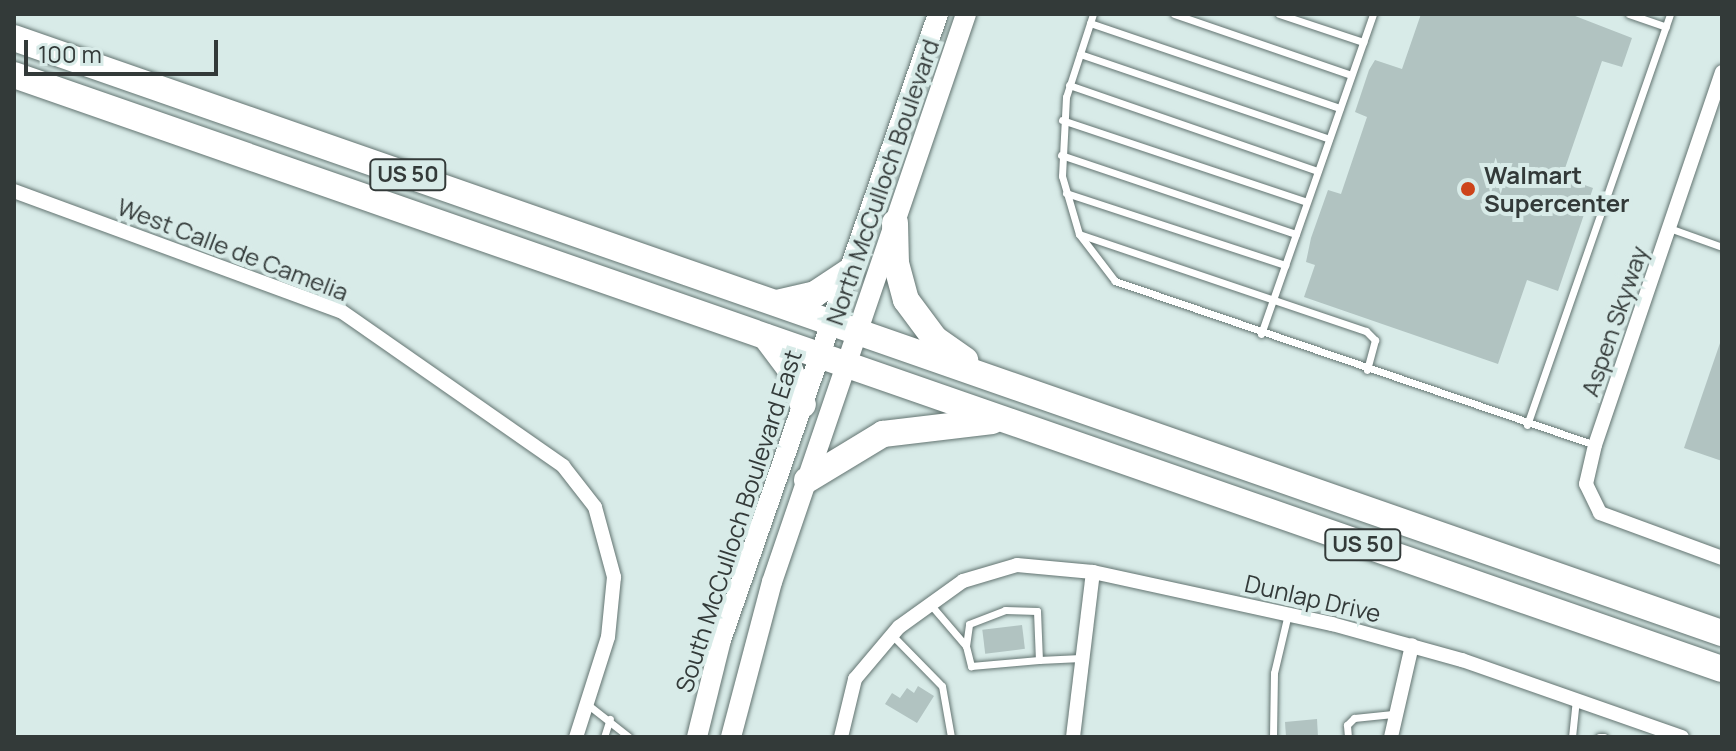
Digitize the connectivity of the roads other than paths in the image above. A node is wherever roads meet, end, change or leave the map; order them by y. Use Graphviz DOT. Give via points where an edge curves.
graph roads {
  1 [pos="938,14"];
  2 [pos="966,14"];
  3 [pos="1174,14"];
  4 [pos="1279,14"];
  5 [pos="1373,14"];
  6 [pos="1629,14"];
  7 [pos="1670,14"];
  8 [pos="1091,18"];
  9 [pos="1666,27"];
  10 [pos="14,38"];
  11 [pos="1363,42"];
  12 [pos="1080,54"];
  13 [pos="1722,72"];
  14 [pos="14,75"];
  15 [pos="1351,75"];
  16 [pos="1069,85"];
  17 [pos="1340,108"];
  18 [pos="1062,120"];
  19 [pos="1329,139"];
  20 [pos="1061,155"];
  21 [pos="1318,171"];
  22 [pos="14,191"];
  23 [pos="1066,193"];
  24 [pos="1307,202"];
  25 [pos="895,223"];
  26 [pos="1669,228"];
  27 [pos="1079,234"];
  28 [pos="1296,234"];
  29 [pos="1722,247"];
  30 [pos="1285,265"];
  31 [pos="850,271"];
  32 [pos="1273,298"];
  33 [pos="777,303"];
  34 [pos="832,322"];
  35 [pos="859,333"];
  36 [pos="1261,334"];
  37 [pos="766,337"];
  38 [pos="819,357"];
  39 [pos="846,366"];
  40 [pos="1367,370"];
  41 [pos="995,379"];
  42 [pos="803,405"];
  43 [pos="1004,420"];
  44 [pos="1527,425"];
  45 [pos="1595,445"];
  46 [pos="807,480"];
  47 [pos="1722,558"];
  48 [pos="1093,572"];
  49 [pos="929,602"];
  50 [pos="1288,614"];
  51 [pos="1722,633"];
  52 [pos="892,635"];
  53 [pos="1412,645"];
  54 [pos="966,646"];
  55 [pos="1081,658"];
  56 [pos="1039,660"];
  57 [pos="1722,669"];
  58 [pos="1576,700"];
  59 [pos="587,704"];
  60 [pos="1393,714"];
  61 [pos="610,719"];
  62 [pos="576,737"];
  63 [pos="604,737"];
  64 [pos="629,737"];
  65 [pos="697,737"];
  66 [pos="731,737"];
  67 [pos="841,737"];
  68 [pos="951,737"];
  69 [pos="1073,737"];
  70 [pos="1273,737"];
  71 [pos="1348,737"];
  72 [pos="1391,737"];
  73 [pos="1572,737"];
  74 [pos="1682,737"];
  1 -- 31 [label="main road, North McCulloch Boulevard"];
  2 -- 25 [label="main road, North McCulloch Boulevard"];
  3 -- 15 [label="lane"];
  4 -- 11 [label="lane"];
  5 -- 11 [label="lane"];
  6 -- 9 [label="lane"];
  7 -- 9 [label="lane"];
  8 -- 12 [label="lane"];
  8 -- 17 [label="lane"];
  9 -- 44 [label="lane"];
  10 -- 33 [label="highway, US 50"];
  11 -- 15 [label="lane"];
  12 -- 16 [label="lane"];
  12 -- 19 [label="lane"];
  13 -- 26 [label="street, Aspen Skyway"];
  14 -- 37 [label="highway, US 50"];
  15 -- 17 [label="lane"];
  16 -- 18 [label="lane"];
  16 -- 21 [label="lane"];
  17 -- 19 [label="lane"];
  18 -- 20 [label="lane"];
  18 -- 24 [label="lane"];
  19 -- 21 [label="lane"];
  20 -- 23 [label="lane"];
  20 -- 28 [label="lane"];
  21 -- 24 [label="lane"];
  22 -- 59 [label="street, West Calle de Camelia" via="272,282 350,316 545,451 587,493 613,562 613,607"];
  23 -- 27 [label="lane"];
  23 -- 30 [label="lane"];
  24 -- 28 [label="lane"];
  25 -- 35 [label="main road, North McCulloch Boulevard"];
  25 -- 41 [label="highway" via="898,277 916,319 948,350"];
  26 -- 29 [label="lane"];
  26 -- 45 [label="street, Aspen Skyway"];
  27 -- 32 [label="lane"];
  27 -- 36 [label="lane" via="1115,281"];
  28 -- 30 [label="lane"];
  30 -- 32 [label="lane"];
  31 -- 33 [label="highway" via="815,294"];
  31 -- 34 [label="main road, North McCulloch Boulevard"];
  32 -- 36 [label="lane"];
  32 -- 40 [label="lane" via="1372,335"];
  33 -- 34 [label="highway, US 50"];
  34 -- 35 [label="highway, US 50"];
  34 -- 38 [label="main road, South McCulloch Boulevard East"];
  35 -- 39 [label="main road, North McCulloch Boulevard"];
  35 -- 41 [label="highway, US 50"];
  36 -- 40 [label="lane"];
  37 -- 38 [label="highway, US 50"];
  37 -- 42 [label="highway" via="789,367"];
  38 -- 39 [label="highway, US 50"];
  38 -- 42 [label="main road, South McCulloch Boulevard East"];
  39 -- 43 [label="highway, US 50"];
  39 -- 46 [label="main road"];
  40 -- 44 [label="lane"];
  41 -- 51 [label="highway, US 50"];
  42 -- 65 [label="main road, South McCulloch Boulevard East" via="721,640"];
  43 -- 46 [label="highway" via="883,434"];
  43 -- 57 [label="highway, US 50"];
  44 -- 45 [label="lane"];
  45 -- 47 [label="street, Aspen Skyway" via="1588,495 1600,513"];
  46 -- 66 [label="main road" via="755,639"];
  48 -- 49 [label="street, Dunlap Drive" via="1009,566 963,581"];
  48 -- 50 [label="street, Dunlap Drive"];
  48 -- 55 [label="street"];
  49 -- 52 [label="street, Dunlap Drive"];
  49 -- 54 [label="lane"];
  50 -- 53 [label="street, Dunlap Drive"];
  50 -- 70 [label="lane" via="1274,673"];
  52 -- 67 [label="street, Dunlap Drive" via="850,688"];
  52 -- 68 [label="lane" via="942,686"];
  53 -- 58 [label="street, Dunlap Drive"];
  53 -- 60 [label="street"];
  54 -- 56 [label="lane" via="971,666"];
  54 -- 56 [label="lane" via="969,624 1005,610 1037,611"];
  55 -- 56 [label="lane"];
  55 -- 69 [label="street"];
  58 -- 73 [label="lane"];
  58 -- 74 [label="street, Dunlap Drive"];
  59 -- 61 [label="lane"];
  59 -- 62 [label="street, West Calle de Camelia"];
  60 -- 71 [label="lane" via="1354,718 1347,725"];
  60 -- 72 [label="street"];
  61 -- 63 [label="lane"];
  61 -- 64 [label="lane"];
}
